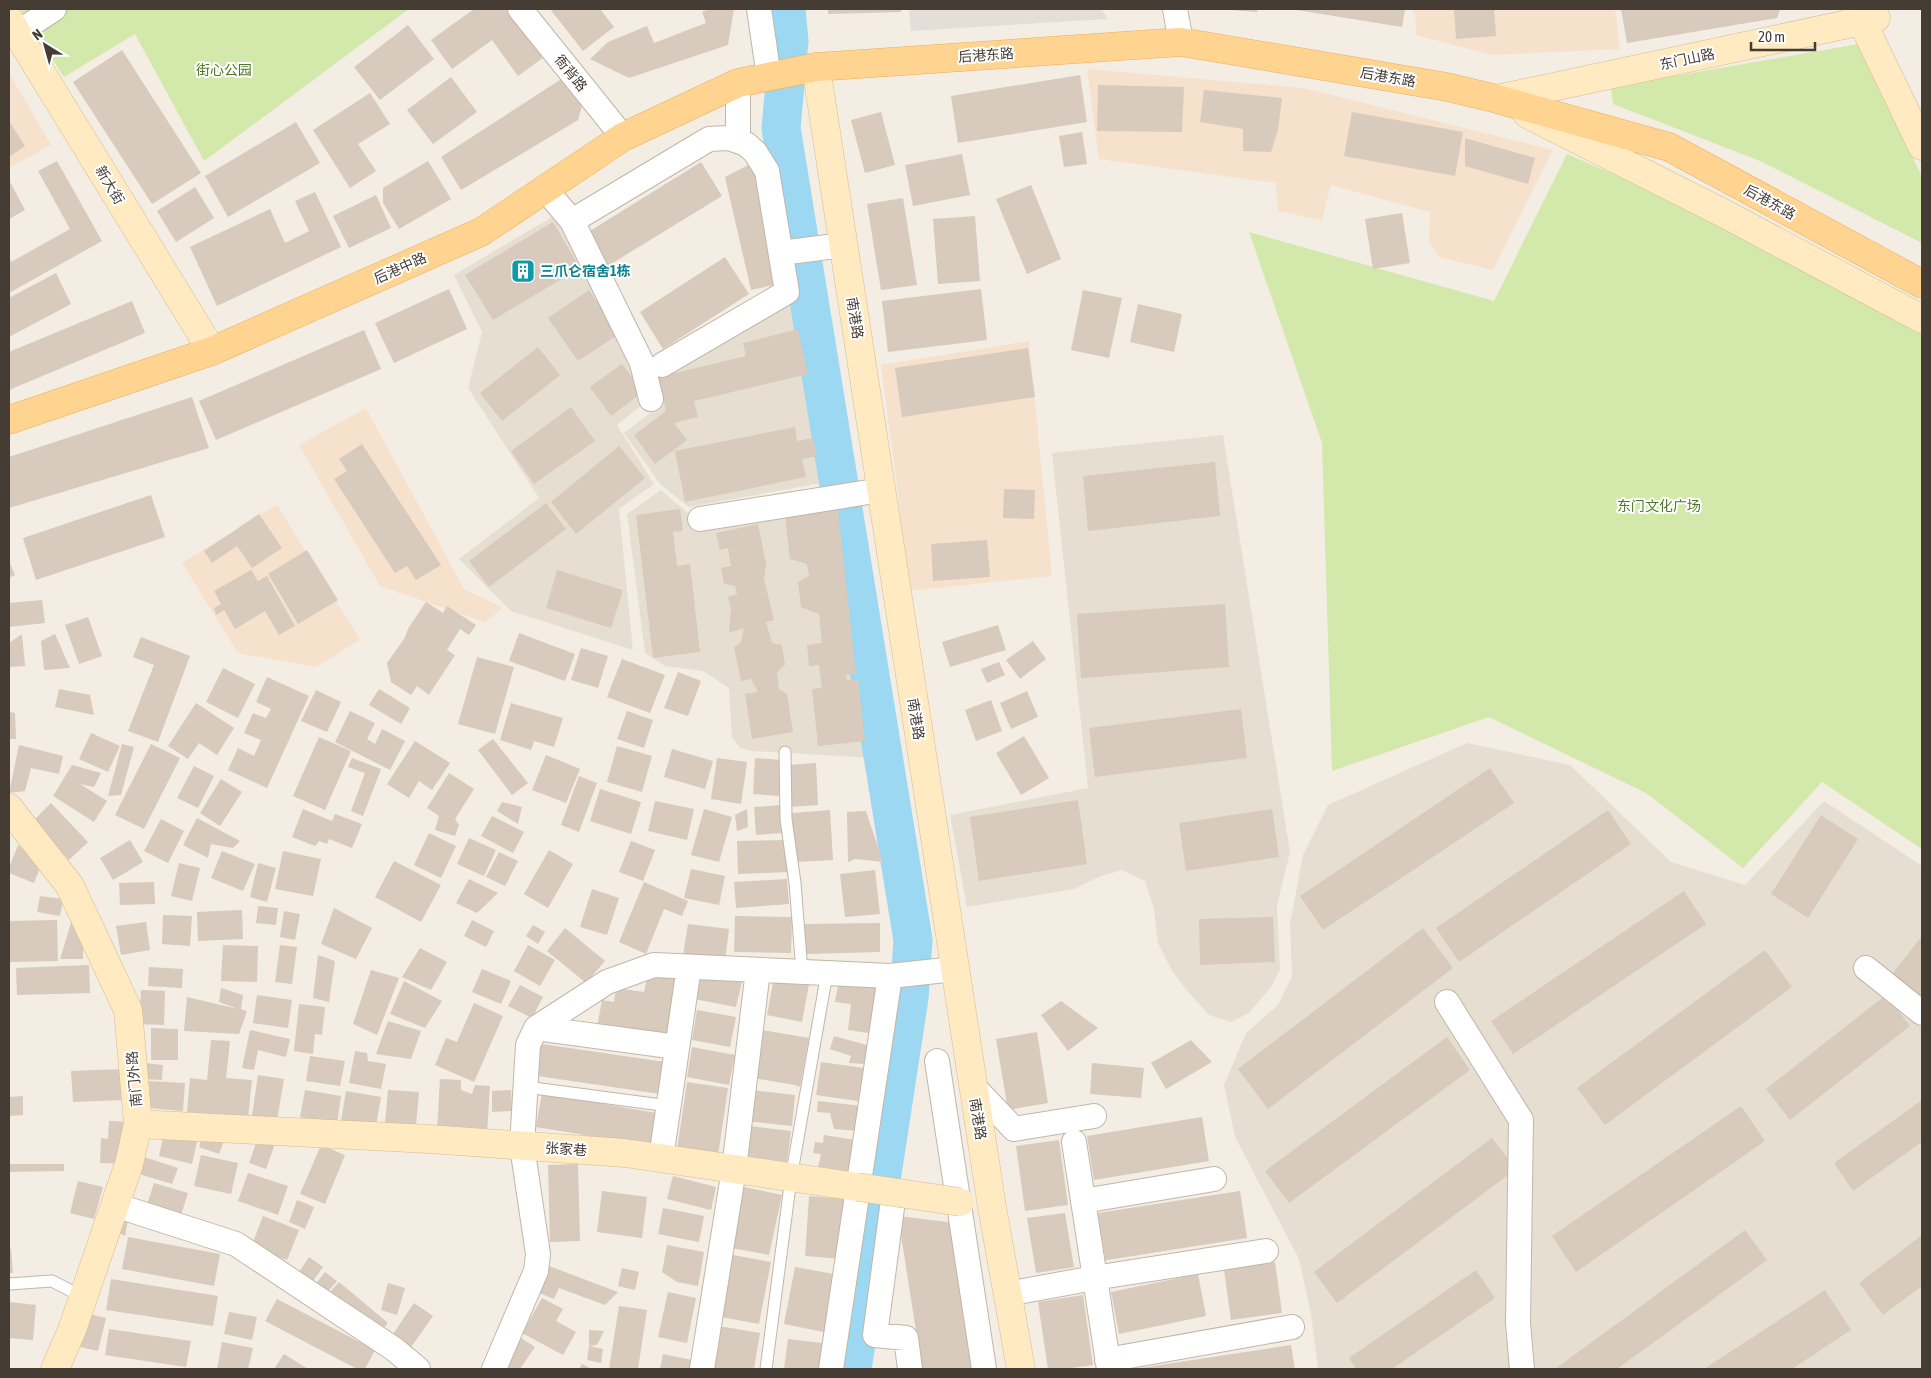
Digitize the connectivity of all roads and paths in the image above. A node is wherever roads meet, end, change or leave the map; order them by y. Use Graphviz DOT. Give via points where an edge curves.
graph roads {
  1 [pos="54,9"];
  2 [pos="520,9"];
  3 [pos="759,9"];
  4 [pos="1175,9"];
  5 [pos="1867,14"];
  6 [pos="13,26"];
  7 [pos="1181,42"];
  8 [pos="815,67"];
  9 [pos="770,77"];
  10 [pos="738,83"];
  11 [pos="1497,99"];
  12 [pos="1922,109"];
  13 [pos="623,137"];
  14 [pos="738,141"];
  15 [pos="1922,146"];
  16 [pos="546,189"];
  17 [pos="572,222"];
  18 [pos="842,245"];
  19 [pos="781,253"];
  20 [pos="1922,284"];
  21 [pos="1922,319"];
  22 [pos="212,351"];
  23 [pos="662,365"];
  24 [pos="651,399"];
  25 [pos="9,420"];
  26 [pos="880,490"];
  27 [pos="700,519"];
  28 [pos="785,752"];
  29 [pos="9,808"];
  30 [pos="689,967"];
  31 [pos="1866,968"];
  32 [pos="954,969"];
  33 [pos="758,970"];
  34 [pos="802,972"];
  35 [pos="827,973"];
  36 [pos="890,976"];
  37 [pos="1446,1002"];
  38 [pos="1922,1014"];
  39 [pos="536,1028"];
  40 [pos="677,1048"];
  41 [pos="937,1061"];
  42 [pos="973,1086"];
  43 [pos="526,1087"];
  44 [pos="669,1106"];
  45 [pos="1094,1116"];
  46 [pos="138,1124"];
  47 [pos="1074,1142"];
  48 [pos="522,1146"];
  49 [pos="661,1158"];
  50 [pos="734,1169"];
  51 [pos="791,1178"];
  52 [pos="1214,1179"];
  53 [pos="858,1187"];
  54 [pos="894,1193"];
  55 [pos="1083,1201"];
  56 [pos="115,1205"];
  57 [pos="992,1207"];
  58 [pos="1266,1251"];
  59 [pos="1094,1278"];
  60 [pos="9,1284"];
  61 [pos="1007,1294"];
  62 [pos="83,1297"];
  63 [pos="1292,1327"];
  64 [pos="1108,1365"];
  65 [pos="55,1369"];
  66 [pos="418,1369"];
  67 [pos="494,1369"];
  68 [pos="702,1369"];
  69 [pos="766,1369"];
  70 [pos="831,1369"];
  71 [pos="910,1369"];
  72 [pos="984,1369"];
  73 [pos="1021,1369"];
  74 [pos="1522,1369"];
  1 -- 6 [label="street"];
  2 -- 13 [label="street, 衙背路"];
  3 -- 9 [label="street"];
  4 -- 7 [label="street"];
  5 -- 11 [label="street, 东门山路"];
  5 -- 12 [label="street"];
  5 -- 15 [label="street"];
  6 -- 22 [label="street, 新大街"];
  7 -- 8 [label="main road, 后港东路"];
  7 -- 11 [label="main road, 后港东路" via="1447,87"];
  8 -- 9 [label="main road, 后港东路"];
  8 -- 18 [label="street, 南港路"];
  9 -- 10 [label="main road, 后港中路"];
  10 -- 13 [label="main road, 后港中路"];
  10 -- 14 [label="street"];
  11 -- 20 [label="main road, 后港东路" via="1669,146"];
  11 -- 21 [label="street" via="1727,215"];
  13 -- 16 [label="main road, 后港中路"];
  14 -- 17 [label="street" via="709,139"];
  14 -- 19 [label="street" via="754,152 766,171"];
  16 -- 17 [label="street"];
  16 -- 22 [label="main road, 后港中路" via="481,232"];
  17 -- 24 [label="street" via="642,363"];
  18 -- 19 [label="street"];
  18 -- 26 [label="street, 南港路"];
  19 -- 23 [label="street" via="787,292"];
  22 -- 25 [label="main road, 后港中路"];
  26 -- 27 [label="street"];
  26 -- 32 [label="street, 南港路"];
  28 -- 34 [label="lane" via="786,818"];
  29 -- 46 [label="street, 南门外路" via="70,886 128,1010"];
  30 -- 33 [label="street"];
  30 -- 39 [label="street" via="654,965 607,982"];
  30 -- 40 [label="street"];
  31 -- 38 [label="street"];
  32 -- 36 [label="street"];
  32 -- 42 [label="street, 南港路"];
  33 -- 34 [label="street"];
  33 -- 50 [label="street"];
  34 -- 35 [label="street"];
  35 -- 36 [label="street"];
  35 -- 51 [label="lane"];
  36 -- 53 [label="street"];
  37 -- 74 [label="street" via="1521,1120 1518,1323"];
  39 -- 40 [label="street"];
  39 -- 43 [label="street" via="528,1045"];
  40 -- 44 [label="street"];
  41 -- 72 [label="street"];
  42 -- 45 [label="street" via="1014,1129"];
  42 -- 57 [label="street, 南港路"];
  43 -- 44 [label="lane"];
  43 -- 48 [label="street"];
  44 -- 49 [label="street"];
  46 -- 48 [label="street, 张家巷"];
  46 -- 56 [label="street, 南门外路"];
  47 -- 55 [label="street"];
  48 -- 49 [label="street, 张家巷"];
  48 -- 67 [label="street" via="538,1254 536,1271"];
  49 -- 50 [label="street, 张家巷"];
  50 -- 51 [label="street, 张家巷"];
  50 -- 68 [label="street"];
  51 -- 53 [label="street, 张家巷"];
  51 -- 69 [label="lane"];
  52 -- 55 [label="street"];
  53 -- 54 [label="street, 张家巷, bridge"];
  53 -- 70 [label="street"];
  54 -- 57 [label="street, 张家巷, bridge"];
  54 -- 71 [label="street" via="875,1335 906,1338"];
  55 -- 59 [label="street"];
  56 -- 62 [label="street, 南门外路"];
  56 -- 66 [label="street" via="236,1244 394,1348"];
  57 -- 61 [label="street, 南港路"];
  58 -- 59 [label="street"];
  59 -- 61 [label="street"];
  59 -- 64 [label="street"];
  60 -- 62 [label="lane" via="52,1281"];
  61 -- 73 [label="street, 南港路"];
  62 -- 65 [label="street, 南门外路"];
  63 -- 64 [label="street"];
}
